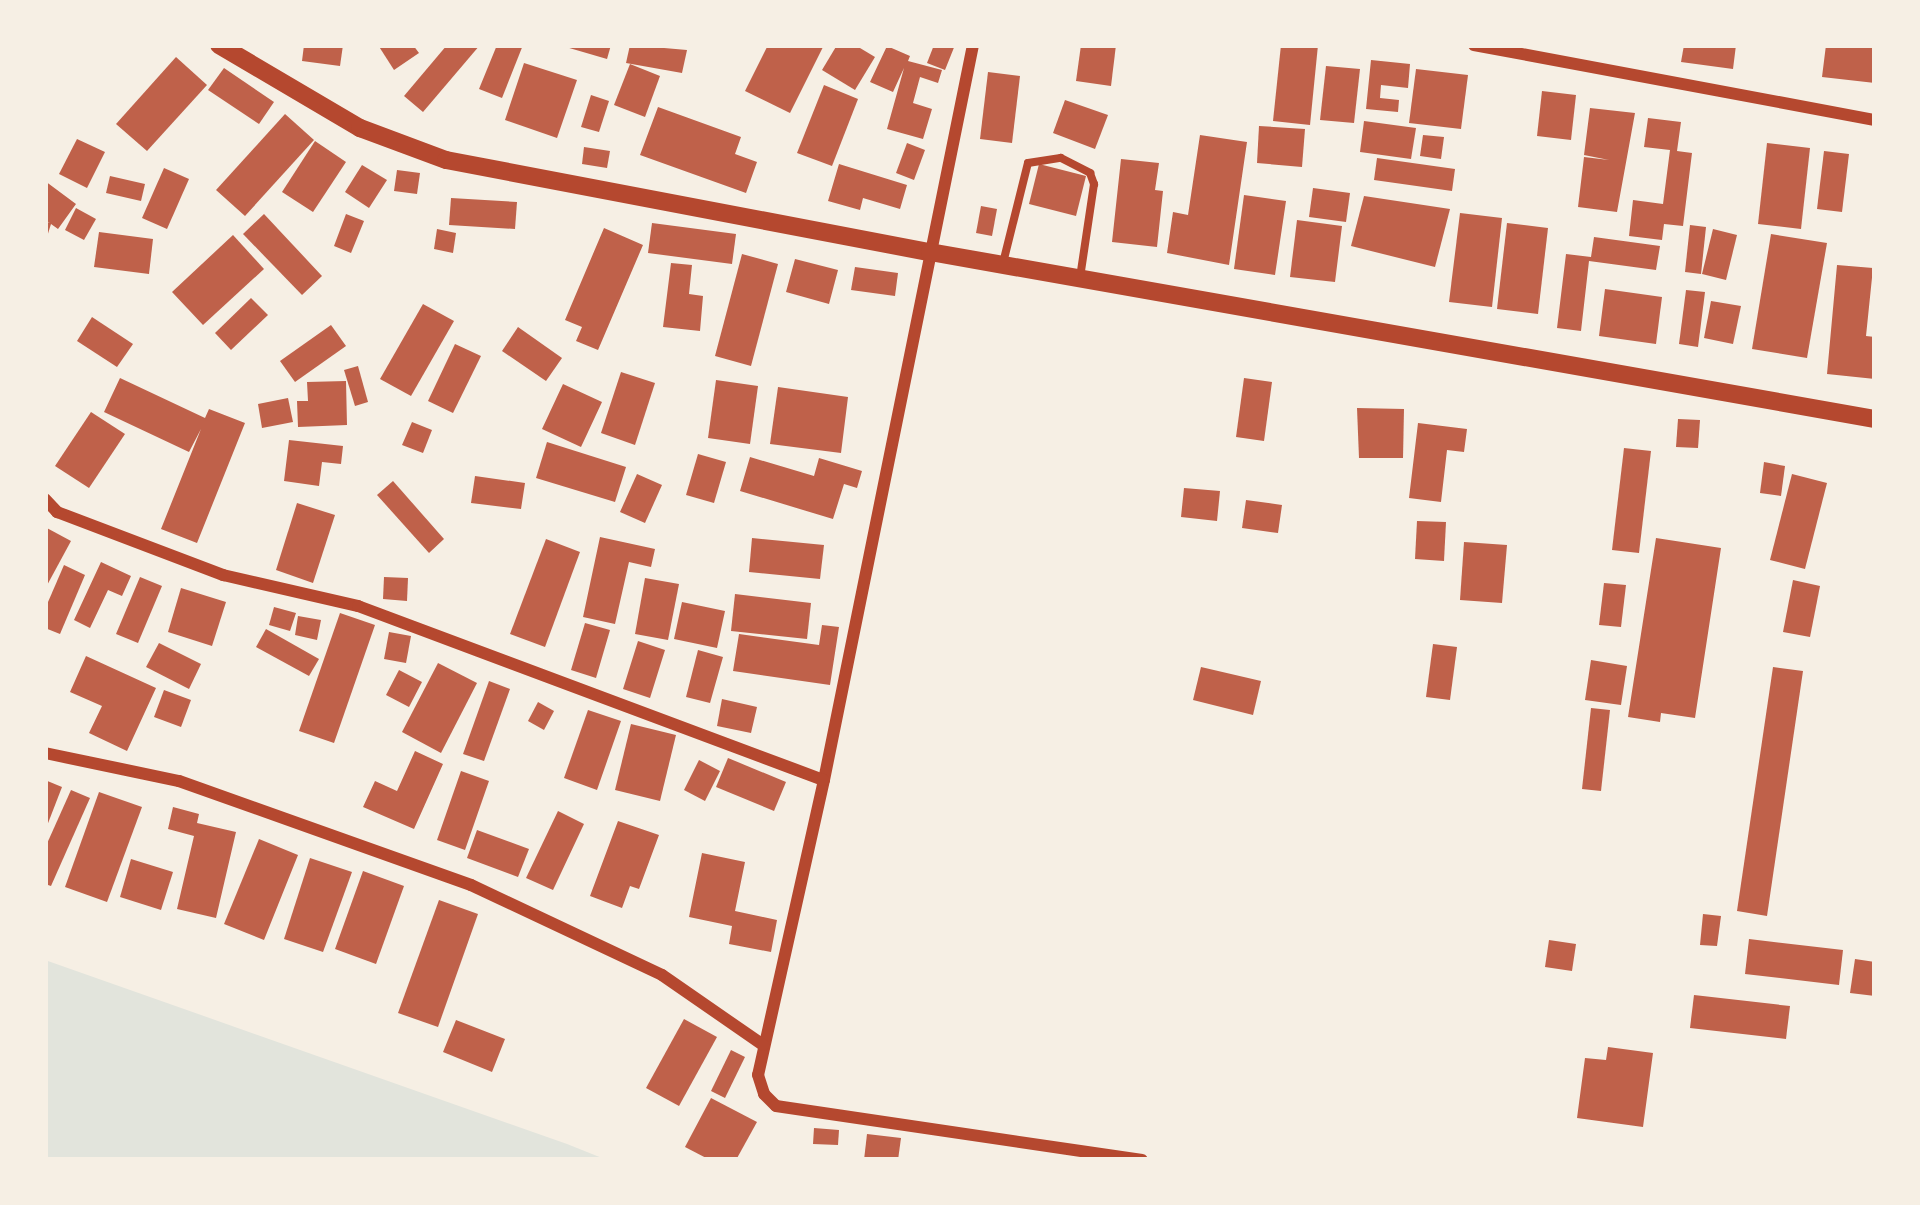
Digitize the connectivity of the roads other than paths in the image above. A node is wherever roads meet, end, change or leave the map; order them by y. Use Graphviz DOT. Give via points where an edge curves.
graph roads {
  1 [pos="219,45"];
  2 [pos="973,45"];
  3 [pos="1474,45"];
  4 [pos="1875,121"];
  5 [pos="930,252"];
  6 [pos="1003,264"];
  7 [pos="1080,278"];
  8 [pos="1875,419"];
  9 [pos="45,499"];
  10 [pos="45,753"];
  11 [pos="824,781"];
  12 [pos="763,1045"];
  13 [pos="1142,1160"];
  1 -- 5 [label="street" via="360,128 446,160"];
  2 -- 5 [label="street"];
  3 -- 4 [label="street"];
  5 -- 6 [label="street"];
  5 -- 11 [label="street"];
  6 -- 7 [label="street"];
  6 -- 7 [label="lane" via="1028,163 1061,158 1090,173 1094,184"];
  7 -- 8 [label="street"];
  9 -- 11 [label="street" via="57,512 223,575 358,606"];
  10 -- 12 [label="street" via="179,781 471,885 662,975"];
  11 -- 12 [label="street"];
  12 -- 13 [label="street" via="758,1075 776,1106"];
}
